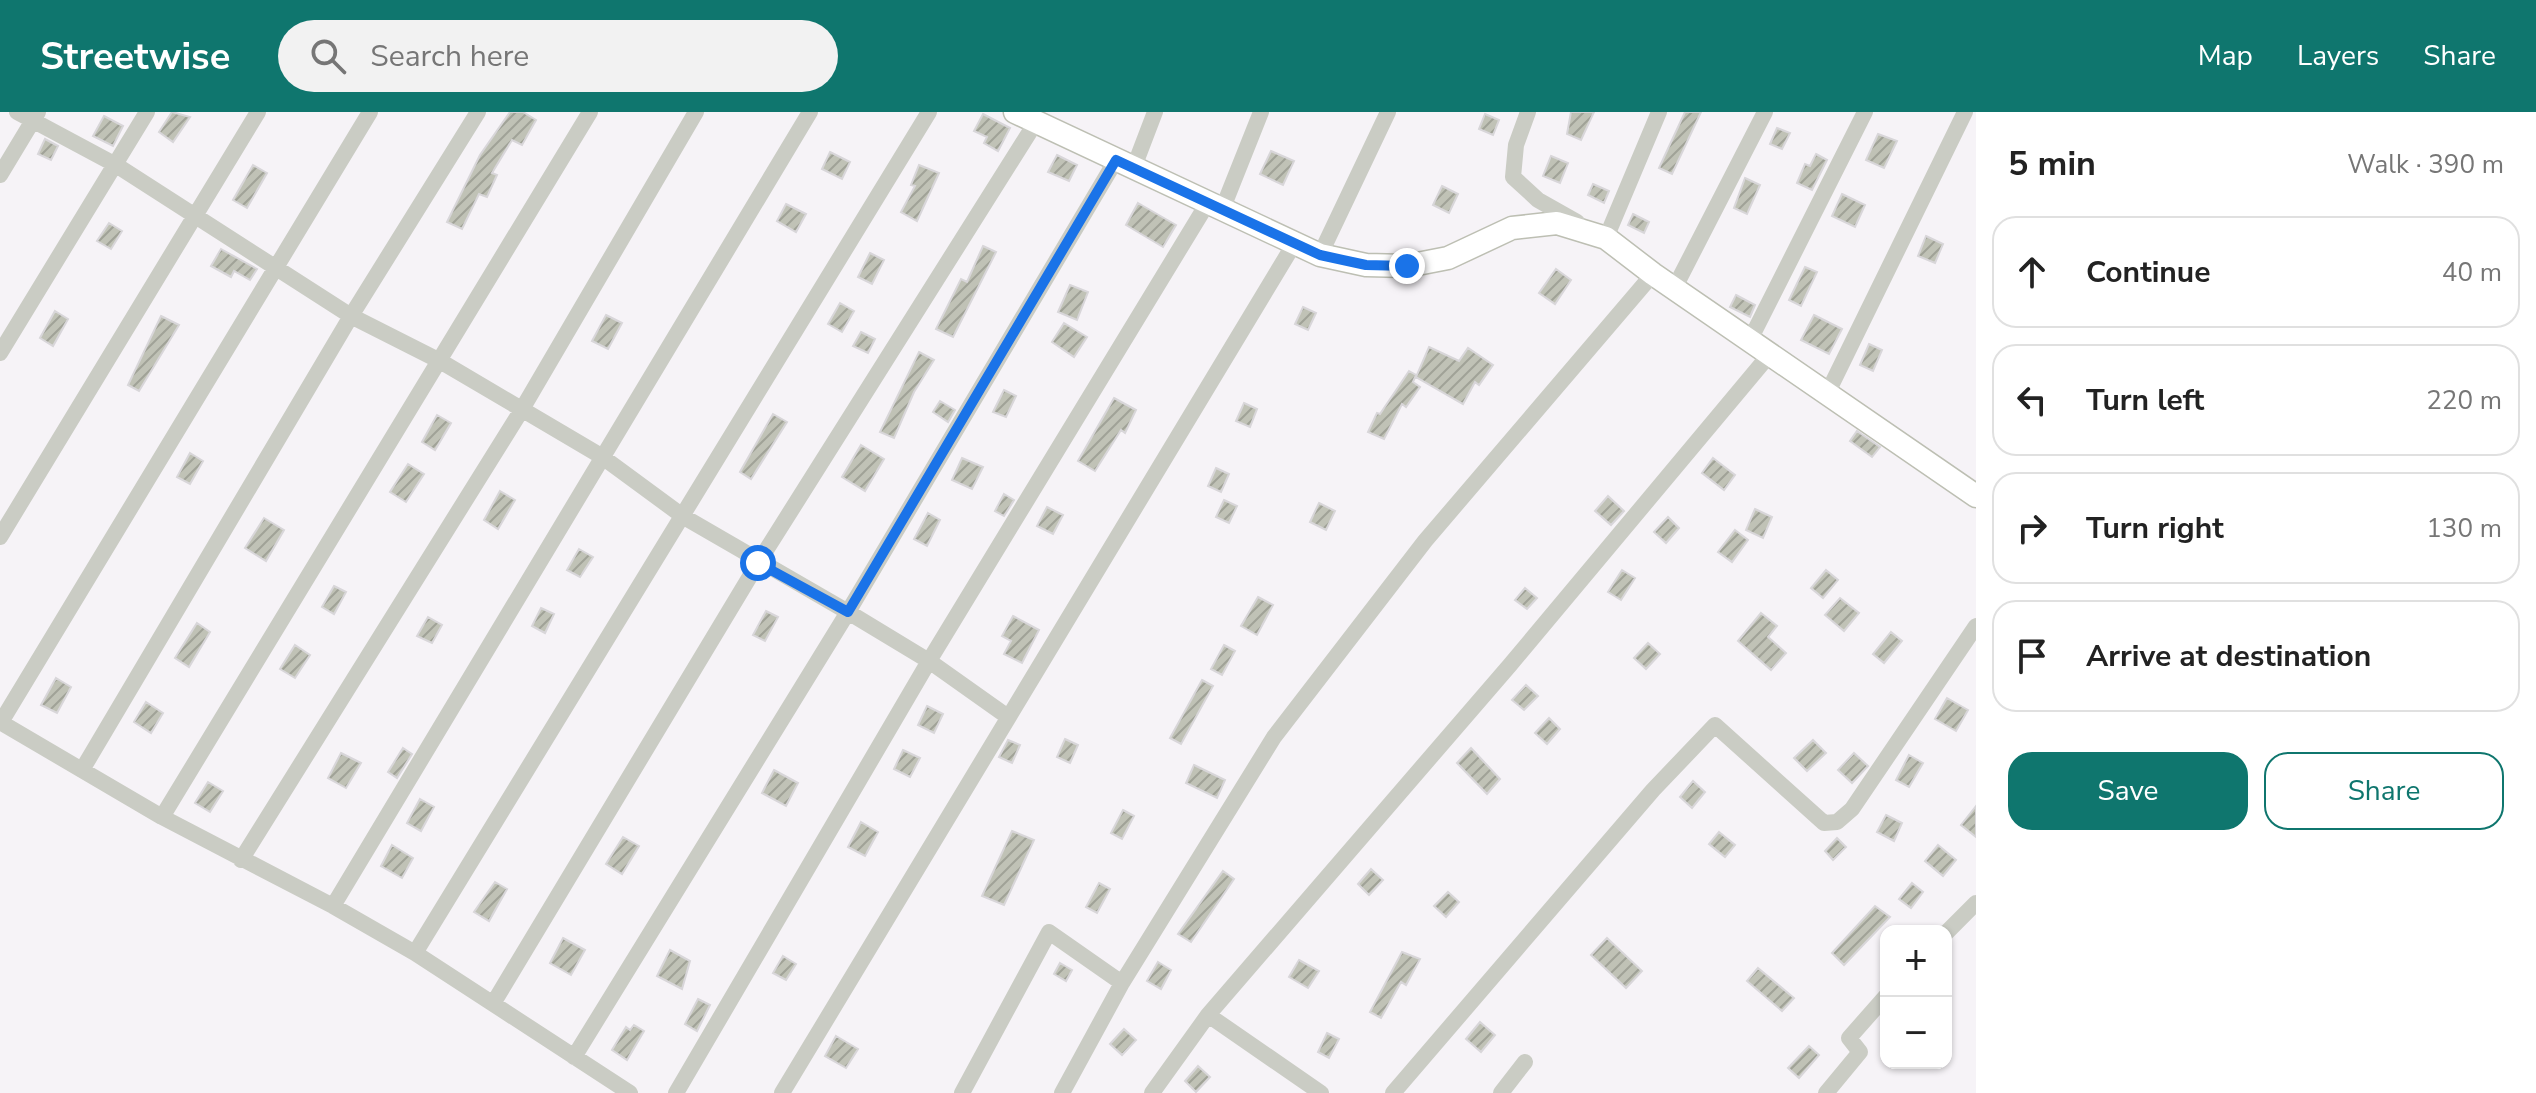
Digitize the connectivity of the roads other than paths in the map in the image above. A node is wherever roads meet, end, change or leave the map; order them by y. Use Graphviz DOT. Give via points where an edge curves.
graph roads {
  1 [pos="17,112"];
  2 [pos="147,112"];
  3 [pos="258,112"];
  4 [pos="370,112"];
  5 [pos="478,112"];
  6 [pos="590,112"];
  7 [pos="696,112"];
  8 [pos="810,112"];
  9 [pos="929,112"];
  10 [pos="1015,112"];
  11 [pos="1155,112"];
  12 [pos="1261,112"];
  13 [pos="1388,112"];
  14 [pos="1528,112"];
  15 [pos="1659,112"];
  16 [pos="1765,112"];
  17 [pos="1865,112"];
  18 [pos="1965,112"];
  19 [pos="35,117"];
  20 [pos="1036,122"];
  21 [pos="1125,164"];
  22 [pos="116,165"];
  23 [pos="0,175"];
  24 [pos="1215,207"];
  25 [pos="194,218"];
  26 [pos="1606,238"];
  27 [pos="1294,244"];
  28 [pos="1320,255"];
  29 [pos="276,268"];
  30 [pos="1653,274"];
  31 [pos="1674,289"];
  32 [pos="351,316"];
  33 [pos="1750,340"];
  34 [pos="0,353"];
  35 [pos="1770,354"];
  36 [pos="440,361"];
  37 [pos="1827,394"];
  38 [pos="521,411"];
  39 [pos="601,456"];
  40 [pos="1976,496"];
  41 [pos="684,517"];
  42 [pos="0,537"];
  43 [pos="758,563"];
  44 [pos="848,612"];
  45 [pos="1976,626"];
  46 [pos="929,661"];
  47 [pos="1008,717"];
  48 [pos="0,722"];
  49 [pos="82,770"];
  50 [pos="162,817"];
  51 [pos="241,860"];
  52 [pos="1976,903"];
  53 [pos="333,906"];
  54 [pos="1952,927"];
  55 [pos="415,953"];
  56 [pos="1122,983"];
  57 [pos="1885,997"];
  58 [pos="494,1002"];
  59 [pos="1208,1015"];
  60 [pos="574,1057"];
  61 [pos="1525,1062"];
  62 [pos="630,1093"];
  63 [pos="676,1093"];
  64 [pos="782,1093"];
  65 [pos="962,1093"];
  66 [pos="1062,1093"];
  67 [pos="1152,1093"];
  68 [pos="1321,1093"];
  69 [pos="1393,1093"];
  70 [pos="1501,1093"];
  71 [pos="1826,1093"];
  1 -- 19 [label="street"];
  2 -- 22 [label="street"];
  3 -- 25 [label="street"];
  4 -- 29 [label="street"];
  5 -- 32 [label="street"];
  6 -- 36 [label="street"];
  7 -- 38 [label="street"];
  8 -- 39 [label="street"];
  9 -- 41 [label="street"];
  10 -- 20 [label="street"];
  11 -- 21 [label="street"];
  12 -- 24 [label="street"];
  13 -- 28 [label="street"];
  14 -- 26 [label="street" via="1516,145 1513,177 1538,200"];
  15 -- 26 [label="street"];
  16 -- 31 [label="street"];
  17 -- 33 [label="street"];
  18 -- 37 [label="street"];
  19 -- 22 [label="street"];
  19 -- 23 [label="street"];
  20 -- 21 [label="street"];
  20 -- 43 [label="street"];
  21 -- 24 [label="street"];
  21 -- 44 [label="street"];
  22 -- 25 [label="street"];
  22 -- 34 [label="street"];
  24 -- 27 [label="street"];
  24 -- 46 [label="street"];
  25 -- 29 [label="street"];
  25 -- 42 [label="street"];
  26 -- 28 [label="street" via="1557,223 1512,228 1448,258 1407,266 1366,265"];
  26 -- 30 [label="street"];
  27 -- 28 [label="street"];
  27 -- 47 [label="street"];
  29 -- 32 [label="street"];
  29 -- 48 [label="street"];
  30 -- 31 [label="street"];
  30 -- 56 [label="street" via="1425,541 1274,737"];
  31 -- 33 [label="street"];
  32 -- 36 [label="street"];
  32 -- 49 [label="street"];
  33 -- 35 [label="street"];
  35 -- 37 [label="street"];
  35 -- 59 [label="street"];
  36 -- 38 [label="street"];
  36 -- 50 [label="street"];
  37 -- 40 [label="street"];
  38 -- 39 [label="street"];
  38 -- 51 [label="street"];
  39 -- 41 [label="street"];
  39 -- 53 [label="street"];
  41 -- 43 [label="street"];
  41 -- 55 [label="street"];
  43 -- 44 [label="street"];
  43 -- 58 [label="street"];
  44 -- 46 [label="street"];
  44 -- 60 [label="street"];
  45 -- 69 [label="street" via="1852,809 1837,822 1824,823 1715,725"];
  46 -- 47 [label="street"];
  46 -- 63 [label="street"];
  47 -- 64 [label="street"];
  48 -- 49 [label="street"];
  49 -- 50 [label="street"];
  50 -- 51 [label="street"];
  51 -- 53 [label="street"];
  52 -- 54 [label="street"];
  53 -- 55 [label="street"];
  55 -- 58 [label="street"];
  56 -- 65 [label="street" via="1049,932"];
  56 -- 66 [label="street"];
  57 -- 71 [label="street" via="1849,1038 1860,1052"];
  58 -- 60 [label="street"];
  59 -- 67 [label="street"];
  59 -- 68 [label="street"];
  60 -- 62 [label="street"];
  61 -- 70 [label="street"];
}
